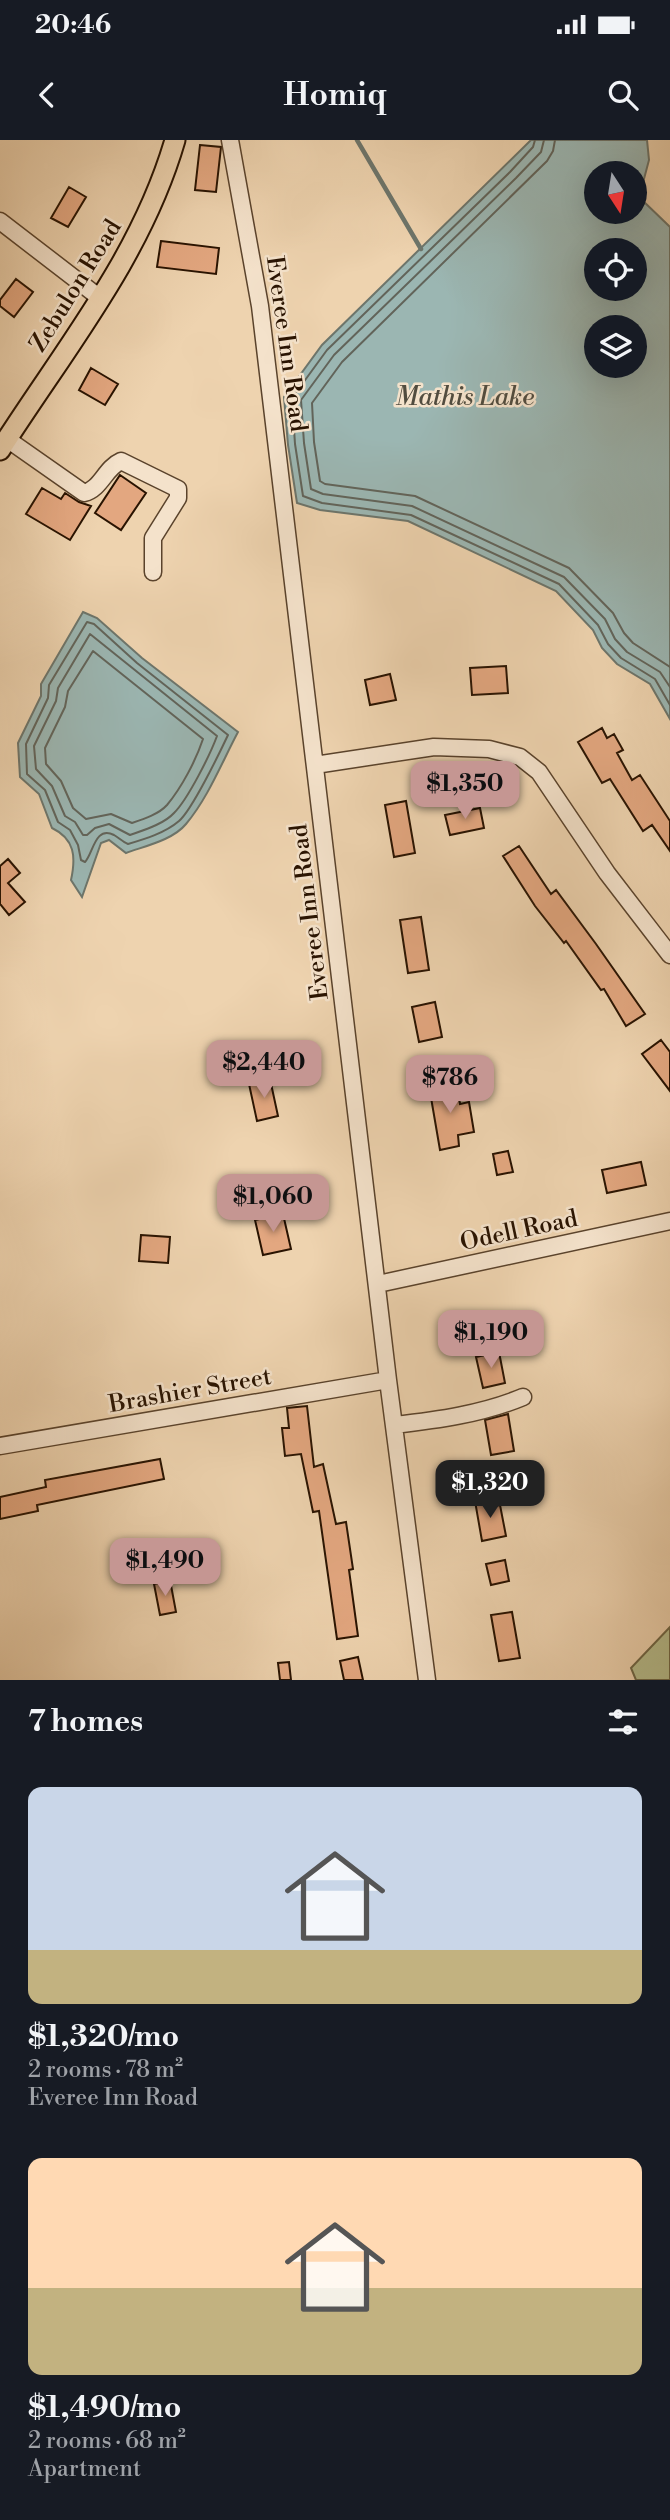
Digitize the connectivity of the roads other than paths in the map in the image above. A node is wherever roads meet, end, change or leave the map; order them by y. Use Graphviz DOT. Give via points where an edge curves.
graph roads {
  1 [pos="175,140"];
  2 [pos="230,140"];
  3 [pos="0,221"];
  4 [pos="100,298"];
  5 [pos="3,445"];
  6 [pos="153,572"];
  7 [pos="315,765"];
  8 [pos="670,954"];
  9 [pos="670,1221"];
  10 [pos="378,1284"];
  11 [pos="388,1380"];
  12 [pos="523,1397"];
  13 [pos="394,1425"];
  14 [pos="0,1446"];
  15 [pos="427,1680"];
  1 -- 4 [label="main road, Zebulon Road" via="145,222"];
  2 -- 7 [label="street, Everee Inn Road" via="261,306"];
  3 -- 4 [label="street"];
  4 -- 5 [label="main road, Zebulon Road"];
  5 -- 6 [label="street" via="84,493 92,491 111,465 121,461 178,489 178,498 153,538"];
  7 -- 8 [label="street" via="434,747 489,749 520,757 539,772 607,873"];
  7 -- 10 [label="street, Everee Inn Road"];
  9 -- 10 [label="street, Odell Road"];
  10 -- 11 [label="street, Everee Inn Road"];
  11 -- 13 [label="street, Everee Inn Road"];
  11 -- 14 [label="street, Brashier Street"];
  12 -- 13 [label="street" via="501,1406"];
  13 -- 15 [label="street, Everee Inn Road"];
}
